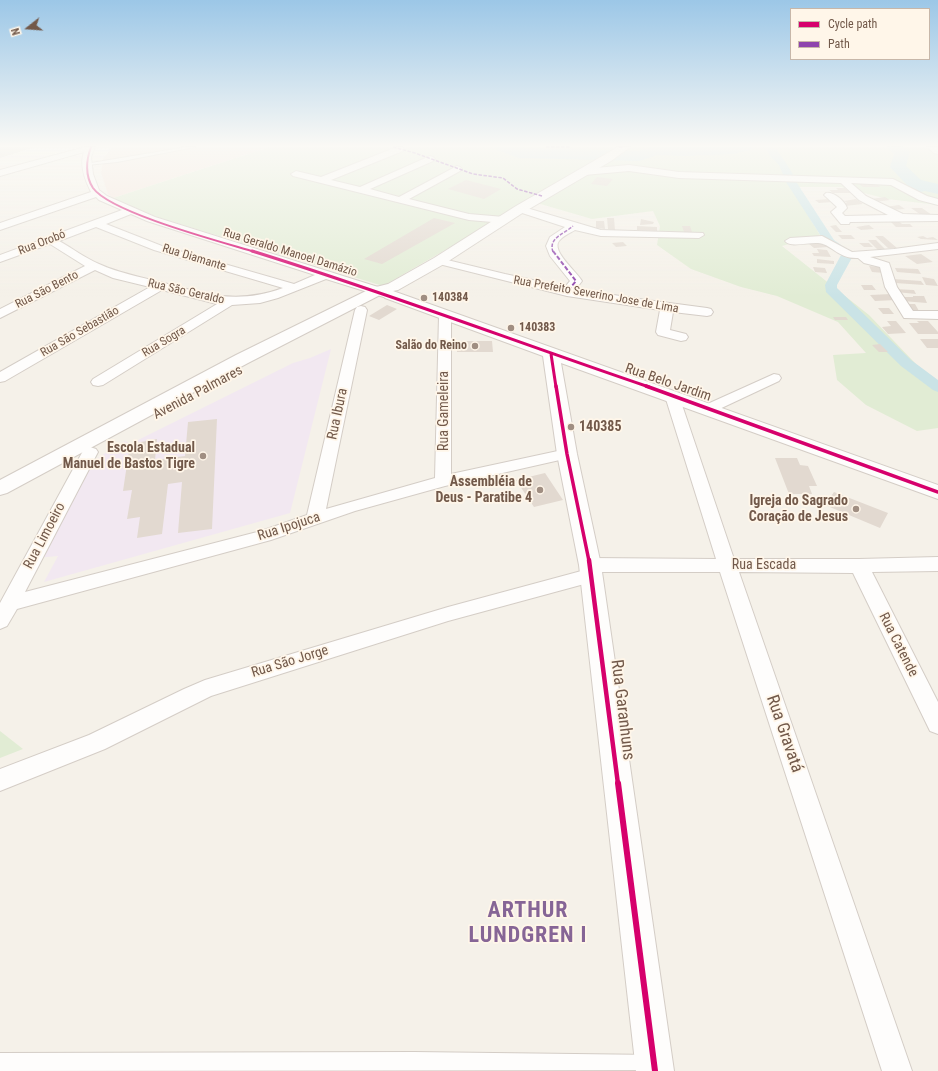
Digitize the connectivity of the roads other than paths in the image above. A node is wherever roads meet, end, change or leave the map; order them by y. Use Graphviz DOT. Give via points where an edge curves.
graph roads {
  1 [pos="89,197"];
  2 [pos="102,197"];
  3 [pos="388,197"];
  4 [pos="406,197"];
  5 [pos="541,197"];
  6 [pos="831,197"];
  7 [pos="862,197"];
  8 [pos="921,197"];
  9 [pos="400,200"];
  10 [pos="938,202"];
  11 [pos="520,209"];
  12 [pos="130,211"];
  13 [pos="901,217"];
  14 [pos="938,218"];
  15 [pos="504,220"];
  16 [pos="95,223"];
  17 [pos="573,226"];
  18 [pos="0,227"];
  19 [pos="699,235"];
  20 [pos="50,240"];
  21 [pos="790,241"];
  22 [pos="938,246"];
  23 [pos="852,254"];
  24 [pos="0,259"];
  25 [pos="439,261"];
  26 [pos="94,266"];
  27 [pos="327,274"];
  28 [pos="160,286"];
  29 [pos="295,288"];
  30 [pos="387,291"];
  31 [pos="567,292"];
  32 [pos="230,301"];
  33 [pos="667,307"];
  34 [pos="361,310"];
  35 [pos="707,312"];
  36 [pos="0,314"];
  37 [pos="938,315"];
  38 [pos="445,316"];
  39 [pos="681,337"];
  40 [pos="551,354"];
  41 [pos="0,378"];
  42 [pos="774,378"];
  43 [pos="98,382"];
  44 [pos="672,396"];
  45 [pos="708,409"];
  46 [pos="90,452"];
  47 [pos="567,454"];
  48 [pos="443,481"];
  49 [pos="0,488"];
  50 [pos="938,492"];
  51 [pos="0,501"];
  52 [pos="315,519"];
  53 [pos="938,564"];
  54 [pos="727,565"];
  55 [pos="859,566"];
  56 [pos="591,570"];
  57 [pos="10,603"];
  58 [pos="0,621"];
  59 [pos="938,724"];
  60 [pos="0,780"];
  61 [pos="0,1068"];
  62 [pos="198,1069"];
  63 [pos="414,1069"];
  64 [pos="655,1070"];
  65 [pos="897,1071"];
  1 -- 18 [label="street"];
  2 -- 12 [label="street, Rua Geraldo Manoel Damázio"];
  3 -- 9 [label="street"];
  4 -- 9 [label="street"];
  5 -- 11 [label="main road, Avenida Palmares"];
  6 -- 13 [label="street" via="842,206 836,212 845,223"];
  7 -- 13 [label="street"];
  8 -- 10 [label="street"];
  9 -- 15 [label="street" via="469,217"];
  11 -- 15 [label="main road, Avenida Palmares"];
  11 -- 17 [label="street"];
  12 -- 16 [label="street, Rua Orobó"];
  12 -- 27 [label="street, Rua Geraldo Manoel Damázio"];
  13 -- 14 [label="street"];
  15 -- 25 [label="main road, Avenida Palmares"];
  16 -- 20 [label="street, Rua Orobó"];
  16 -- 29 [label="street, Rua Diamante" via="158,248"];
  17 -- 19 [label="street" via="600,233"];
  17 -- 31 [label="street" via="552,243 554,255 576,282"];
  20 -- 24 [label="street, Rua Orobó"];
  20 -- 26 [label="street, Rua São Geraldo"];
  21 -- 23 [label="street" via="822,239"];
  22 -- 23 [label="street"];
  23 -- 37 [label="street" via="885,265 891,287 909,315"];
  25 -- 30 [label="main road, Avenida Palmares"];
  25 -- 31 [label="street, Rua Prefeito Severino Jose de Lima" via="494,277"];
  26 -- 28 [label="street, Rua São Geraldo"];
  26 -- 36 [label="street, Rua São Bento"];
  27 -- 29 [label="street, Rua São Geraldo"];
  27 -- 30 [label="street, Rua Geraldo Manoel Damázio"];
  28 -- 32 [label="street, Rua São Geraldo"];
  28 -- 41 [label="street, Rua São Sebastião"];
  29 -- 32 [label="street, Rua São Geraldo" via="266,299"];
  30 -- 34 [label="main road, Avenida Palmares"];
  30 -- 38 [label="main road, Rua Belo Jardim"];
  30 -- 49 [label="main road, Avenida Palmares" via="242,359"];
  31 -- 33 [label="street, Rua Prefeito Severino Jose de Lima"];
  32 -- 43 [label="street, Rua Sogra"];
  33 -- 35 [label="street, Rua Prefeito Severino Jose de Lima"];
  33 -- 39 [label="street" via="663,332"];
  34 -- 46 [label="main road, Avenida Palmares" via="213,384"];
  34 -- 52 [label="street, Rua Ibura"];
  38 -- 40 [label="main road, Rua Belo Jardim"];
  38 -- 48 [label="street, Rua Gameleira"];
  40 -- 44 [label="main road, Rua Belo Jardim"];
  40 -- 47 [label="main road, Rua Garanhuns"];
  42 -- 45 [label="street"];
  44 -- 45 [label="main road, Rua Belo Jardim"];
  44 -- 54 [label="street, Rua Gravatá"];
  45 -- 50 [label="main road, Rua Belo Jardim"];
  46 -- 51 [label="main road, Avenida Palmares"];
  46 -- 57 [label="street, Rua Limoeiro"];
  47 -- 48 [label="street, Rua Ipojuca"];
  47 -- 56 [label="main road, Rua Garanhuns"];
  48 -- 52 [label="street, Rua Ipojuca"];
  52 -- 57 [label="street, Rua Ipojuca" via="222,548"];
  53 -- 55 [label="street, Rua Escada"];
  54 -- 55 [label="street, Rua Escada"];
  54 -- 56 [label="street, Rua Escada"];
  54 -- 65 [label="street, Rua Gravatá"];
  55 -- 59 [label="street, Rua Catende"];
  56 -- 60 [label="street, Rua São Jorge" via="205,689 97,742"];
  56 -- 64 [label="main road, Rua Garanhuns"];
  57 -- 58 [label="street, Rua Limoeiro"];
  61 -- 62 [label="street"];
  62 -- 63 [label="street"];
  63 -- 64 [label="street"];
}
